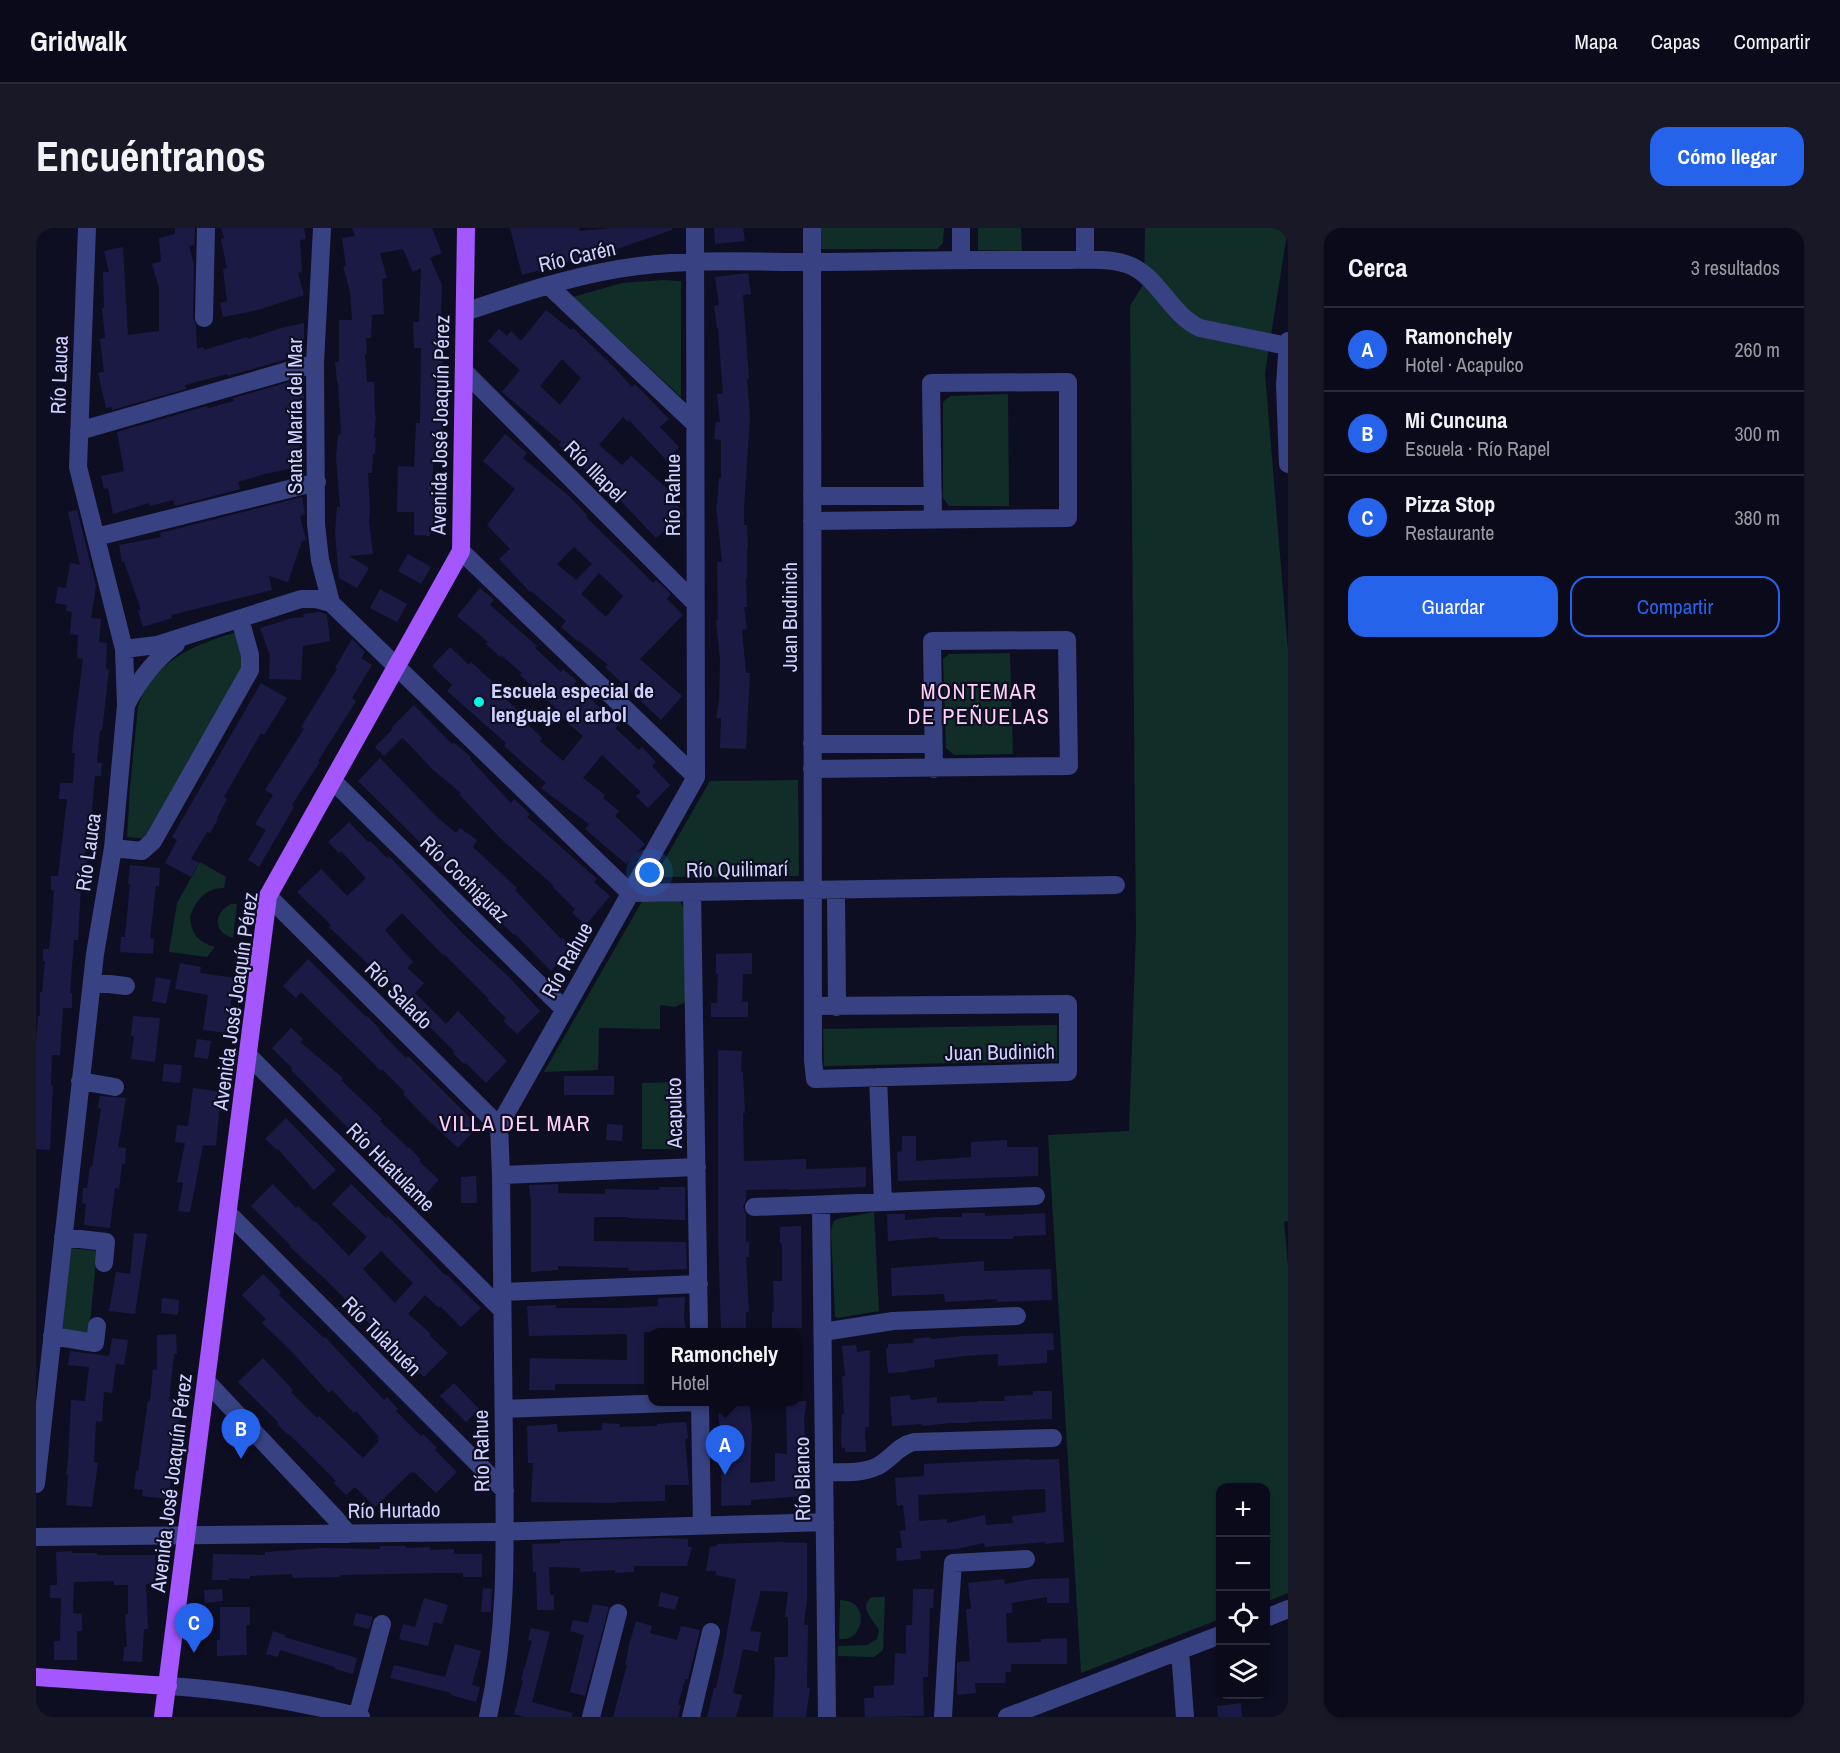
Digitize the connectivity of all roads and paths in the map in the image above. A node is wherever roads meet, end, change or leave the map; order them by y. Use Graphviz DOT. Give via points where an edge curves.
graph roads {
  1 [pos="87,228"];
  2 [pos="206,228"];
  3 [pos="322,228"];
  4 [pos="466,228"];
  5 [pos="694,228"];
  6 [pos="812,228"];
  7 [pos="961,228"];
  8 [pos="1085,228"];
  9 [pos="694,260"];
  10 [pos="961,260"];
  11 [pos="1085,260"];
  12 [pos="811,262"];
  13 [pos="548,285"];
  14 [pos="465,312"];
  15 [pos="204,318"];
  16 [pos="1288,343"];
  17 [pos="315,363"];
  18 [pos="464,370"];
  19 [pos="695,424"];
  20 [pos="79,430"];
  21 [pos="1288,464"];
  22 [pos="317,482"];
  23 [pos="812,496"];
  24 [pos="933,496"];
  25 [pos="933,519"];
  26 [pos="812,520"];
  27 [pos="96,537"];
  28 [pos="461,551"];
  29 [pos="321,565"];
  30 [pos="301,599"];
  31 [pos="331,603"];
  32 [pos="695,603"];
  33 [pos="240,620"];
  34 [pos="194,634"];
  35 [pos="124,649"];
  36 [pos="396,667"];
  37 [pos="126,705"];
  38 [pos="812,744"];
  39 [pos="933,744"];
  40 [pos="812,769"];
  41 [pos="934,769"];
  42 [pos="696,777"];
  43 [pos="333,781"];
  44 [pos="113,848"];
  45 [pos="1116,885"];
  46 [pos="812,890"];
  47 [pos="836,890"];
  48 [pos="692,892"];
  49 [pos="630,893"];
  50 [pos="268,896"];
  51 [pos="92,982"];
  52 [pos="126,986"];
  53 [pos="813,1006"];
  54 [pos="837,1007"];
  55 [pos="566,1010"];
  56 [pos="249,1056"];
  57 [pos="878,1077"];
  58 [pos="81,1082"];
  59 [pos="116,1087"];
  60 [pos="499,1126"];
  61 [pos="697,1167"];
  62 [pos="501,1175"];
  63 [pos="1036,1196"];
  64 [pos="883,1202"];
  65 [pos="821,1205"];
  66 [pos="754,1207"];
  67 [pos="228,1213"];
  68 [pos="63,1237"];
  69 [pos="104,1263"];
  70 [pos="699,1284"];
  71 [pos="502,1301"];
  72 [pos="1017,1316"];
  73 [pos="97,1326"];
  74 [pos="699,1328"];
  75 [pos="823,1332"];
  76 [pos="52,1336"];
  77 [pos="207,1382"];
  78 [pos="648,1404"];
  79 [pos="700,1406"];
  80 [pos="504,1409"];
  81 [pos="1053,1438"];
  82 [pos="824,1472"];
  83 [pos="36,1484"];
  84 [pos="505,1491"];
  85 [pos="825,1522"];
  86 [pos="702,1526"];
  87 [pos="504,1532"];
  88 [pos="348,1534"];
  89 [pos="187,1536"];
  90 [pos="36,1538"];
  91 [pos="1026,1559"];
  92 [pos="1288,1609"];
  93 [pos="618,1613"];
  94 [pos="1270,1616"];
  95 [pos="382,1624"];
  96 [pos="711,1632"];
  97 [pos="1216,1637"];
  98 [pos="1180,1651"];
  99 [pos="36,1677"];
  100 [pos="168,1686"];
  101 [pos="1012,1716"];
  102 [pos="164,1717"];
  103 [pos="358,1717"];
  104 [pos="488,1717"];
  105 [pos="591,1717"];
  106 [pos="691,1717"];
  107 [pos="827,1717"];
  108 [pos="943,1717"];
  109 [pos="1185,1717"];
  1 -- 20 [label="street, Río Lauca"];
  2 -- 15 [label="street"];
  3 -- 17 [label="street, Santa María del Mar"];
  4 -- 14 [label="main road, Avenida José Joaquín Pérez"];
  5 -- 9 [label="street, Río Rahue"];
  6 -- 12 [label="street, Juan Budinich"];
  7 -- 10 [label="street"];
  8 -- 11 [label="street"];
  9 -- 12 [label="street, Río Carén"];
  9 -- 13 [label="street, Río Carén" via="618,269"];
  9 -- 19 [label="street, Río Rahue"];
  10 -- 11 [label="street, Río Carén"];
  10 -- 12 [label="street, Río Carén"];
  11 -- 16 [label="street, Río Carén" via="1111,261 1135,268 1146,275 1176,311 1200,328"];
  12 -- 23 [label="street, Juan Budinich"];
  13 -- 14 [label="street, Río Carén"];
  13 -- 19 [label="street"];
  14 -- 18 [label="main road, Avenida José Joaquín Pérez"];
  16 -- 21 [label="street"];
  17 -- 20 [label="street"];
  17 -- 22 [label="street, Santa María del Mar"];
  18 -- 28 [label="main road, Avenida José Joaquín Pérez"];
  18 -- 32 [label="street, Río Illapel"];
  19 -- 32 [label="street, Río Rahue"];
  20 -- 27 [label="street, Río Lauca" via="78,467"];
  22 -- 27 [label="street"];
  22 -- 29 [label="street, Santa María del Mar" via="316,524"];
  23 -- 24 [label="street"];
  23 -- 26 [label="street, Juan Budinich"];
  24 -- 25 [label="street"];
  24 -- 25 [label="street" via="931,383 1068,382 1068,518"];
  25 -- 26 [label="street"];
  26 -- 38 [label="street, Juan Budinich"];
  27 -- 35 [label="street, Río Lauca"];
  28 -- 36 [label="main road, Avenida José Joaquín Pérez"];
  28 -- 42 [label="street"];
  29 -- 30 [label="street" via="313,587"];
  29 -- 31 [label="street, Santa María del Mar"];
  30 -- 31 [label="street"];
  30 -- 33 [label="street"];
  31 -- 36 [label="street"];
  32 -- 42 [label="street, Río Rahue"];
  33 -- 34 [label="street"];
  33 -- 44 [label="street" via="250,670 153,841 142,851"];
  34 -- 35 [label="street" via="157,645"];
  34 -- 37 [label="street" via="156,661"];
  35 -- 37 [label="street, Río Lauca"];
  36 -- 43 [label="main road, Avenida José Joaquín Pérez"];
  36 -- 49 [label="street"];
  37 -- 44 [label="street, Río Lauca"];
  38 -- 39 [label="street"];
  38 -- 40 [label="street, Juan Budinich"];
  39 -- 41 [label="street"];
  39 -- 41 [label="street" via="932,641 1067,640 1069,766"];
  40 -- 41 [label="street"];
  40 -- 46 [label="street, Juan Budinich"];
  42 -- 49 [label="street, Río Rahue"];
  43 -- 50 [label="main road, Avenida José Joaquín Pérez"];
  43 -- 55 [label="street, Río Cochiguaz"];
  44 -- 51 [label="street, Río Lauca"];
  45 -- 47 [label="street, Río Quilimarí"];
  46 -- 47 [label="street, Río Quilimarí"];
  46 -- 48 [label="street, Río Quilimarí"];
  46 -- 53 [label="street, Juan Budinich"];
  47 -- 54 [label="street"];
  48 -- 49 [label="street, Río Quilimarí"];
  48 -- 61 [label="street, Acapulco"];
  49 -- 55 [label="street, Río Rahue"];
  50 -- 56 [label="main road, Avenida José Joaquín Pérez"];
  50 -- 60 [label="street, Río Salado"];
  51 -- 52 [label="street"];
  51 -- 58 [label="street, Río Lauca"];
  53 -- 54 [label="street, Juan Budinich"];
  53 -- 57 [label="street, Juan Budinich" via="814,1079"];
  54 -- 57 [label="street, Juan Budinich" via="1068,1004 1068,1072"];
  55 -- 60 [label="street, Río Rahue"];
  56 -- 67 [label="main road, Avenida José Joaquín Pérez"];
  56 -- 71 [label="street, Río Huatulame"];
  57 -- 64 [label="street"];
  58 -- 59 [label="street"];
  58 -- 68 [label="street, Río Lauca"];
  60 -- 62 [label="street, Río Rahue"];
  61 -- 62 [label="street"];
  61 -- 70 [label="street, Acapulco"];
  62 -- 71 [label="street, Río Rahue"];
  63 -- 64 [label="street"];
  64 -- 65 [label="street"];
  65 -- 66 [label="street"];
  65 -- 75 [label="street, Río Blanco"];
  67 -- 77 [label="main road, Avenida José Joaquín Pérez"];
  67 -- 84 [label="street, Río Tulahuén"];
  68 -- 69 [label="street" via="106,1242"];
  68 -- 76 [label="street, Río Lauca"];
  70 -- 71 [label="street"];
  70 -- 74 [label="street, Acapulco"];
  71 -- 80 [label="street, Río Rahue"];
  72 -- 75 [label="street" via="892,1321"];
  73 -- 76 [label="street" via="95,1343"];
  75 -- 82 [label="street, Río Blanco"];
  76 -- 83 [label="street, Río Lauca"];
  77 -- 88 [label="street"];
  77 -- 89 [label="main road, Avenida José Joaquín Pérez"];
  78 -- 80 [label="street"];
  79 -- 86 [label="street"];
  80 -- 84 [label="street, Río Rahue"];
  81 -- 82 [label="street" via="914,1442 873,1468"];
  82 -- 85 [label="street, Río Blanco"];
  84 -- 87 [label="street, Río Rahue"];
  85 -- 86 [label="street, Río Hurtado"];
  85 -- 107 [label="street, Río Blanco"];
  86 -- 87 [label="street, Río Hurtado"];
  87 -- 88 [label="street, Río Hurtado"];
  87 -- 104 [label="street, Río Rahue" via="502,1633"];
  88 -- 89 [label="street, Río Hurtado"];
  89 -- 90 [label="street, Río Hurtado"];
  89 -- 100 [label="main road, Avenida José Joaquín Pérez"];
  91 -- 108 [label="street" via="953,1563"];
  92 -- 94 [label="street"];
  93 -- 105 [label="street"];
  95 -- 103 [label="street"];
  96 -- 106 [label="street"];
  97 -- 98 [label="street"];
  98 -- 101 [label="street"];
  98 -- 109 [label="street"];
  99 -- 100 [label="main road"];
  100 -- 102 [label="main road, Avenida José Joaquín Pérez"];
  100 -- 103 [label="street" via="281,1698"];
}
